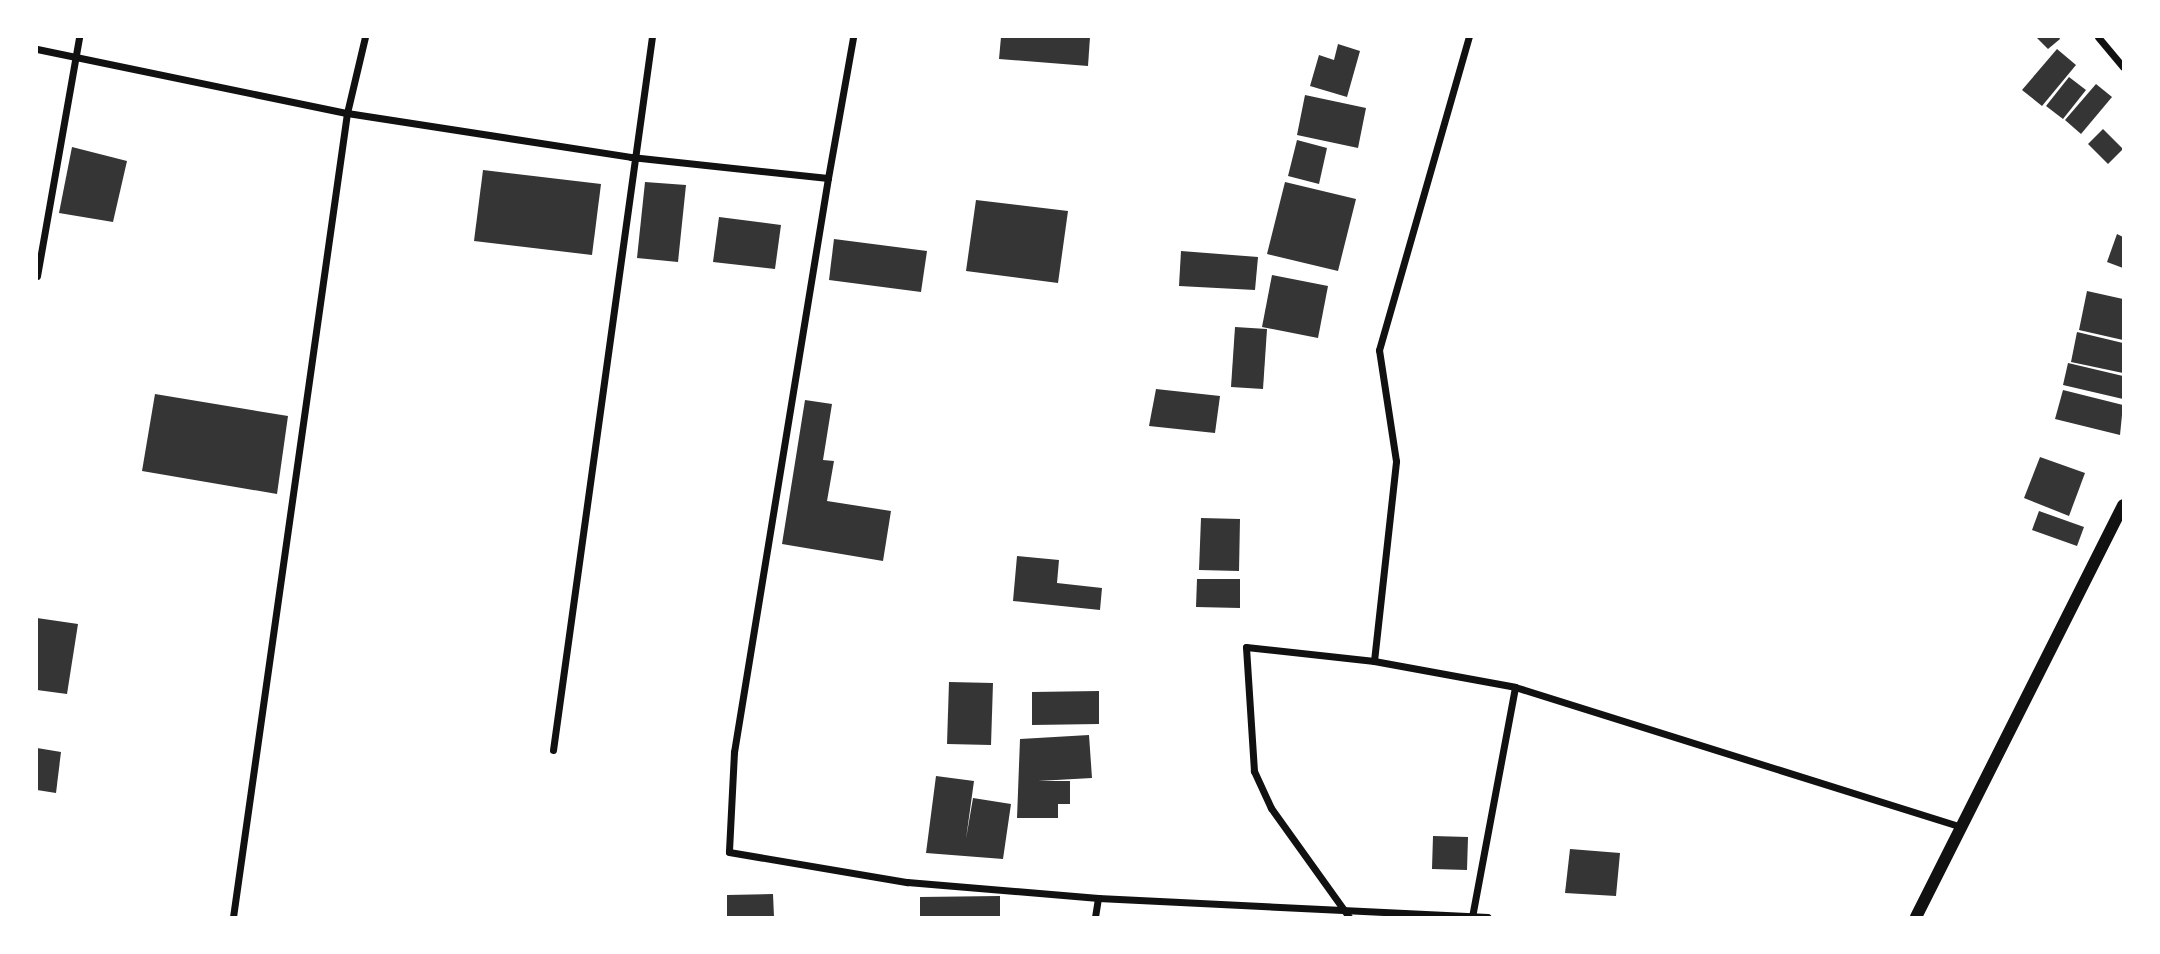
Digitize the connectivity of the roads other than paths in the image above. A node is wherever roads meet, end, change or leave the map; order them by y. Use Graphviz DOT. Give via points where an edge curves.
graph roads {
  1 [pos="79,37"];
  2 [pos="365,37"];
  3 [pos="652,37"];
  4 [pos="853,37"];
  5 [pos="1469,37"];
  6 [pos="2098,37"];
  7 [pos="37,49"];
  8 [pos="74,56"];
  9 [pos="2123,67"];
  10 [pos="347,113"];
  11 [pos="631,157"];
  12 [pos="828,178"];
  13 [pos="37,276"];
  14 [pos="2123,506"];
  15 [pos="1374,661"];
  16 [pos="1515,687"];
  17 [pos="553,750"];
  18 [pos="1964,828"];
  19 [pos="1098,898"];
  20 [pos="1345,906"];
  21 [pos="1472,916"];
  22 [pos="233,917"];
  23 [pos="1095,917"];
  24 [pos="1349,917"];
  25 [pos="1488,917"];
  26 [pos="1916,917"];
  1 -- 8 [label="street"];
  2 -- 10 [label="street"];
  3 -- 11 [label="street"];
  4 -- 12 [label="street"];
  5 -- 15 [label="street" via="1379,349 1396,461"];
  6 -- 9 [label="street"];
  7 -- 8 [label="street"];
  8 -- 10 [label="street"];
  8 -- 13 [label="street"];
  10 -- 11 [label="street"];
  10 -- 22 [label="street"];
  11 -- 12 [label="street"];
  11 -- 17 [label="street"];
  12 -- 19 [label="street" via="734,752 729,852 907,882"];
  14 -- 18 [label="street"];
  15 -- 16 [label="street"];
  15 -- 20 [label="street" via="1246,647 1254,771 1271,808"];
  16 -- 18 [label="street"];
  16 -- 21 [label="street"];
  18 -- 26 [label="street"];
  19 -- 20 [label="street"];
  19 -- 23 [label="street"];
  20 -- 21 [label="street"];
  20 -- 24 [label="street"];
  21 -- 25 [label="street"];
}
